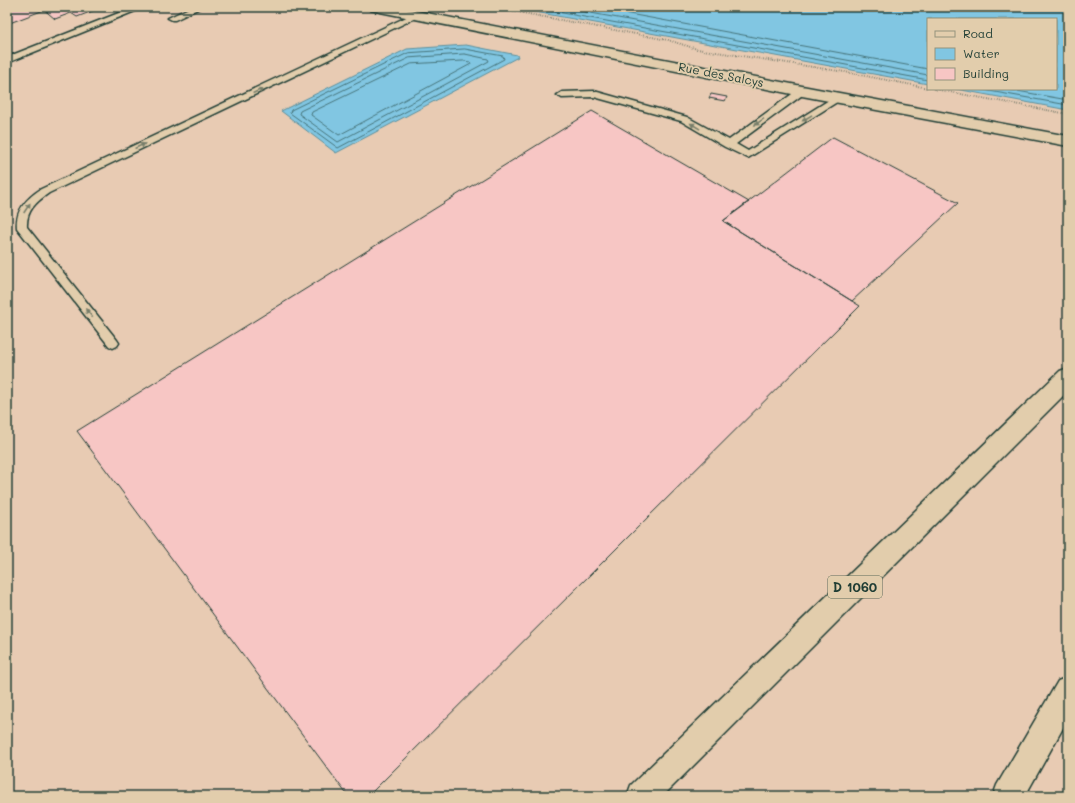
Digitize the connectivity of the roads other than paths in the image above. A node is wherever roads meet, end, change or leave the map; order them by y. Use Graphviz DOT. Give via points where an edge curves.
graph roads {
  1 [pos="141,7"];
  2 [pos="198,7"];
  3 [pos="374,7"];
  4 [pos="418,15"];
  5 [pos="172,18"];
  6 [pos="7,60"];
  7 [pos="802,91"];
  8 [pos="562,95"];
  9 [pos="840,97"];
  10 [pos="1068,141"];
  11 [pos="728,145"];
  12 [pos="113,343"];
  13 [pos="1068,377"];
  14 [pos="1068,691"];
  15 [pos="642,796"];
  16 [pos="1008,796"];
  1 -- 6 [label="lane"];
  2 -- 5 [label="lane"];
  3 -- 4 [label="street, Rue des Salcys"];
  4 -- 7 [label="street, Rue des Salcys"];
  12 -- 4 [label="lane, one-way" via="22,228 21,220 25,209 33,199 45,191"];
  7 -- 9 [label="street, Rue des Salcys"];
  7 -- 11 [label="lane, one-way"];
  11 -- 8 [label="lane, one-way" via="684,119 594,94"];
  9 -- 10 [label="street, Rue des Salcys"];
  9 -- 11 [label="lane, one-way" via="748,155"];
  13 -- 15 [label="street, D 1060"];
  14 -- 16 [label="street"];
}
